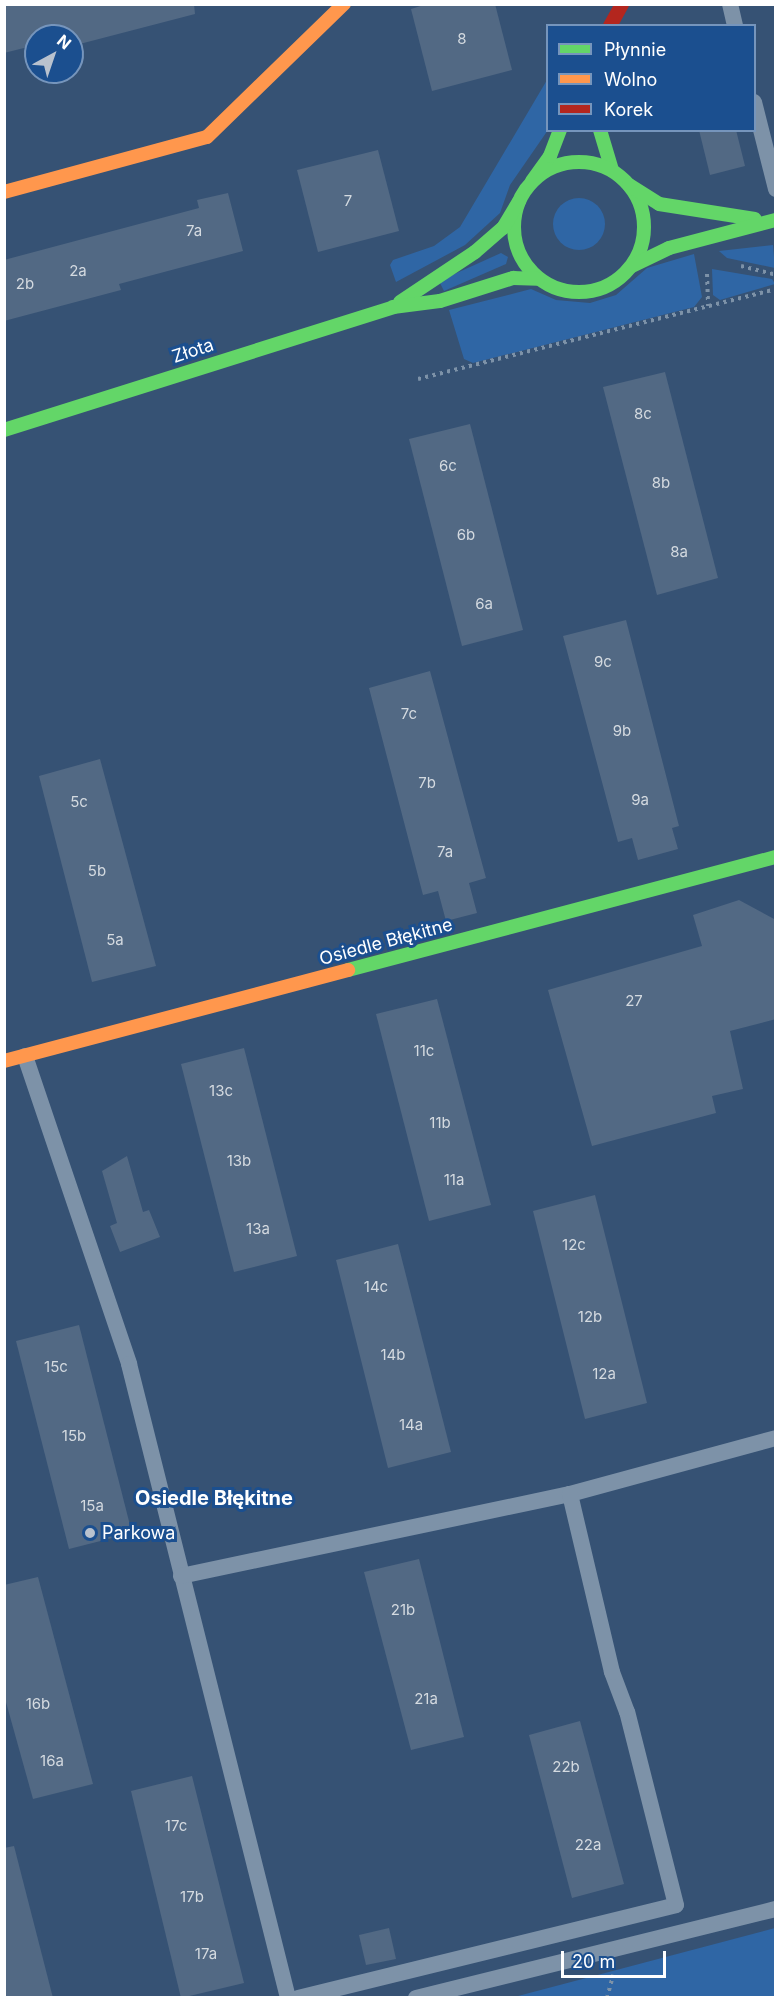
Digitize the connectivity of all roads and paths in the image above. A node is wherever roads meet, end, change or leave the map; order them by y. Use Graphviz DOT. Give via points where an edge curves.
graph roads {
  1 [pos="344,4"];
  2 [pos="730,4"];
  3 [pos="622,5"];
  4 [pos="611,24"];
  5 [pos="621,24"];
  6 [pos="735,24"];
  7 [pos="756,110"];
  8 [pos="559,132"];
  9 [pos="601,132"];
  10 [pos="612,170"];
  11 [pos="531,182"];
  12 [pos="629,185"];
  13 [pos="776,189"];
  14 [pos="4,192"];
  15 [pos="519,200"];
  16 [pos="771,220"];
  17 [pos="632,266"];
  18 [pos="707,267"];
  19 [pos="538,279"];
  20 [pos="776,289"];
  21 [pos="708,306"];
  22 [pos="393,307"];
  23 [pos="418,379"];
  24 [pos="4,429"];
  25 [pos="776,857"];
  26 [pos="25,1056"];
  27 [pos="4,1060"];
  28 [pos="776,1438"];
  29 [pos="570,1494"];
  30 [pos="181,1576"];
  31 [pos="776,1909"];
  32 [pos="288,1998"];
  33 [pos="298,1998"];
  34 [pos="416,1998"];
  1 -- 14 [label="street" via="207,137"];
  2 -- 6 [label="lane"];
  3 -- 4 [label="street"];
  3 -- 5 [label="street"];
  7 -- 13 [label="lane"];
  8 -- 11 [label="street" via="550,156"];
  9 -- 10 [label="street"];
  10 -- 11 [label="street" via="591,163 569,162 548,169"];
  10 -- 12 [label="street"];
  11 -- 15 [label="street"];
  12 -- 16 [label="street" via="659,204"];
  12 -- 17 [label="street" via="640,203 645,225 642,246"];
  15 -- 19 [label="street" via="513,222 515,243 524,263"];
  15 -- 22 [label="street, Złota" via="503,228 475,252"];
  16 -- 17 [label="street" via="669,248"];
  17 -- 19 [label="street" via="605,288 588,292 570,293"];
  18 -- 21 [label="path"];
  19 -- 22 [label="street, Złota" via="513,278 440,301"];
  20 -- 21 [label="path"];
  21 -- 23 [label="path"];
  22 -- 24 [label="street, Złota"];
  25 -- 26 [label="street, Osiedle Błękitne"];
  26 -- 27 [label="street, Osiedle Błękitne"];
  26 -- 30 [label="lane" via="129,1364"];
  28 -- 29 [label="lane"];
  29 -- 30 [label="lane"];
  29 -- 33 [label="lane" via="612,1672 627,1712 676,1905"];
  30 -- 32 [label="lane"];
  31 -- 34 [label="lane"];
}
